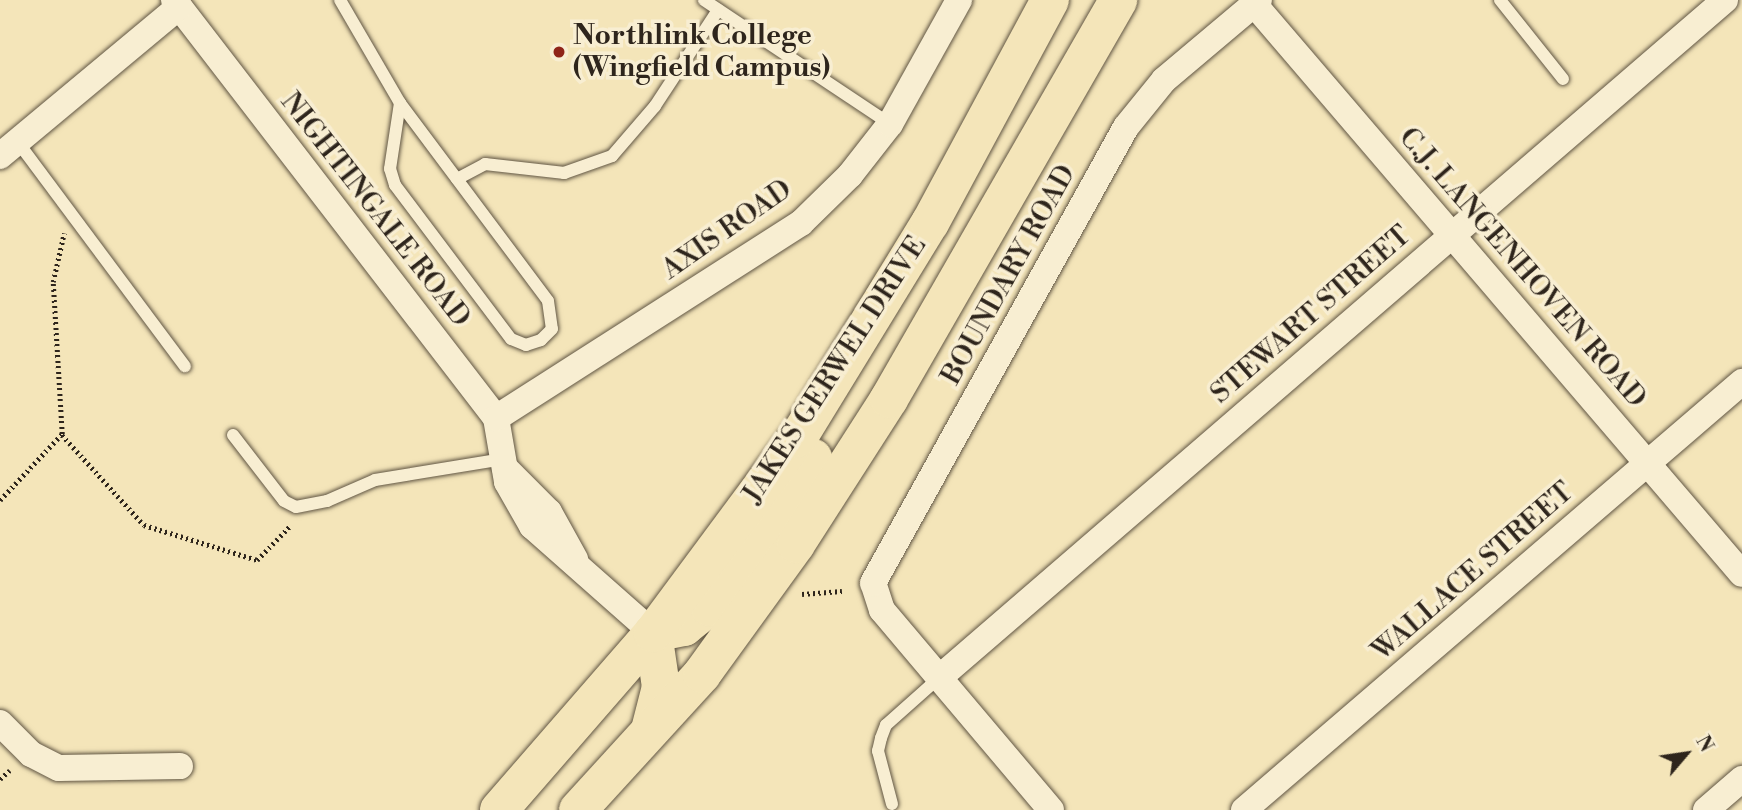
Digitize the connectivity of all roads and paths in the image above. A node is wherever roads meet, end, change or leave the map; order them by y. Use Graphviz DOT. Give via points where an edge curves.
graph roads {
  1 [pos="340,0"];
  2 [pos="704,0"];
  3 [pos="959,0"];
  4 [pos="1049,0"];
  5 [pos="1118,0"];
  6 [pos="1500,0"];
  7 [pos="1725,0"];
  8 [pos="1257,2"];
  9 [pos="177,3"];
  10 [pos="718,10"];
  11 [pos="1563,79"];
  12 [pos="400,103"];
  13 [pos="890,124"];
  14 [pos="9,148"];
  15 [pos="457,179"];
  16 [pos="1001,209"];
  17 [pos="69,211"];
  18 [pos="1451,235"];
  19 [pos="185,366"];
  20 [pos="1742,382"];
  21 [pos="496,418"];
  22 [pos="62,435"];
  23 [pos="233,435"];
  24 [pos="504,463"];
  25 [pos="1648,463"];
  26 [pos="0,500"];
  27 [pos="309,508"];
  28 [pos="1742,574"];
  29 [pos="653,633"];
  30 [pos="939,678"];
  31 [pos="0,723"];
  32 [pos="645,741"];
  33 [pos="180,766"];
  34 [pos="1742,779"];
  35 [pos="892,804"];
  36 [pos="499,810"];
  37 [pos="578,810"];
  38 [pos="1051,810"];
  39 [pos="1244,810"];
  40 [pos="1706,810"];
  1 -- 12 [label="lane"];
  2 -- 10 [label="lane"];
  3 -- 13 [label="street, AXIS ROAD"];
  4 -- 29 [label="highway, JAKES GERWEL DRIVE" via="930,223 798,438"];
  5 -- 16 [label="highway, JAKES GERWEL DRIVE"];
  6 -- 11 [label="lane"];
  7 -- 18 [label="street, STEWART STREET"];
  8 -- 18 [label="street, C.J. LANGENHOVEN ROAD"];
  8 -- 30 [label="street, BOUNDARY ROAD" via="1164,80 1126,127 878,572 873,583 882,610"];
  9 -- 14 [label="street"];
  9 -- 21 [label="street, NIGHTINGALE ROAD"];
  10 -- 13 [label="lane"];
  10 -- 15 [label="lane" via="655,106 612,156 564,173 485,164"];
  12 -- 15 [label="lane"];
  12 -- 15 [label="lane" via="390,169 395,185 511,339 526,345 541,340 552,329 548,301"];
  13 -- 21 [label="street, AXIS ROAD" via="850,175 801,223"];
  14 -- 17 [label="lane"];
  16 -- 29 [label="highway" via="968,232 935,266 831,431 716,598 689,625"];
  16 -- 32 [label="highway, JAKES GERWEL DRIVE" via="796,544 702,674"];
  17 -- 19 [label="lane"];
  17 -- 22 [label="path" via="53,282"];
  18 -- 25 [label="street, C.J. LANGENHOVEN ROAD"];
  18 -- 30 [label="street, STEWART STREET"];
  20 -- 25 [label="street, WALLACE STREET"];
  21 -- 24 [label="street, NIGHTINGALE ROAD"];
  22 -- 26 [label="path"];
  22 -- 27 [label="path" via="144,525 257,560"];
  23 -- 27 [label="lane" via="284,501"];
  24 -- 27 [label="lane" via="375,480"];
  24 -- 29 [label="street, NIGHTINGALE ROAD" via="513,498 532,526"];
  25 -- 28 [label="street, C.J. LANGENHOVEN ROAD"];
  25 -- 39 [label="street, WALLACE STREET"];
  29 -- 32 [label="highway" via="661,687"];
  29 -- 36 [label="highway, JAKES GERWEL DRIVE"];
  30 -- 35 [label="lane" via="886,725 881,738 878,751"];
  30 -- 38 [label="street"];
  31 -- 33 [label="street" via="31,754 59,768"];
  32 -- 37 [label="highway, JAKES GERWEL DRIVE"];
  34 -- 40 [label="street"];
}
